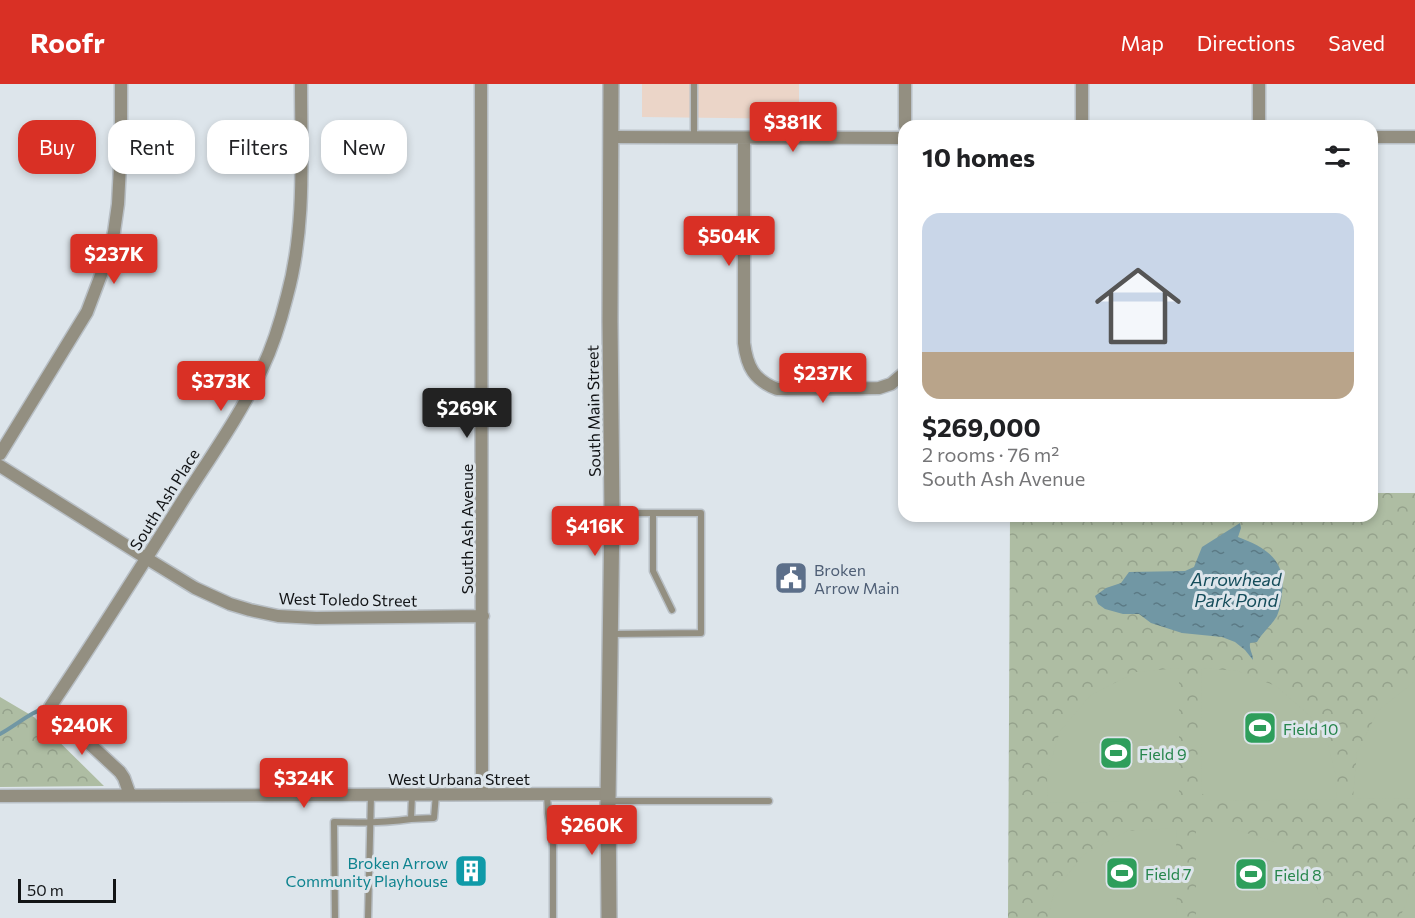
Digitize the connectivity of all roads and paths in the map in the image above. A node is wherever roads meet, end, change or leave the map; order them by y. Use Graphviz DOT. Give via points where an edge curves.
graph roads {
  1 [pos="121,84"];
  2 [pos="301,84"];
  3 [pos="482,84"];
  4 [pos="611,84"];
  5 [pos="694,84"];
  6 [pos="904,84"];
  7 [pos="1082,84"];
  8 [pos="1259,84"];
  9 [pos="905,120"];
  10 [pos="1082,120"];
  11 [pos="1259,120"];
  12 [pos="611,137"];
  13 [pos="1378,137"];
  14 [pos="1415,137"];
  15 [pos="694,138"];
  16 [pos="744,138"];
  17 [pos="898,138"];
  18 [pos="898,378"];
  19 [pos="0,454"];
  20 [pos="0,466"];
  21 [pos="612,513"];
  22 [pos="653,513"];
  23 [pos="146,558"];
  24 [pos="672,610"];
  25 [pos="483,616"];
  26 [pos="610,634"];
  27 [pos="371,794"];
  28 [pos="412,794"];
  29 [pos="436,794"];
  30 [pos="482,794"];
  31 [pos="548,794"];
  32 [pos="130,795"];
  33 [pos="0,796"];
  34 [pos="608,798"];
  35 [pos="769,801"];
  36 [pos="411,819"];
  37 [pos="371,823"];
  38 [pos="335,918"];
  39 [pos="368,918"];
  40 [pos="553,918"];
  41 [pos="609,918"];
  1 -- 19 [label="street" via="118,204 107,259 87,312"];
  2 -- 23 [label="street, South Ash Place" via="300,222 288,296 276,334 243,404"];
  3 -- 25 [label="street, South Ash Avenue"];
  4 -- 12 [label="street, South Main Street"];
  5 -- 15 [label="lane"];
  6 -- 9 [label="street"];
  7 -- 10 [label="street"];
  8 -- 11 [label="street"];
  12 -- 15 [label="street"];
  12 -- 21 [label="street, South Main Street"];
  13 -- 14 [label="street"];
  15 -- 16 [label="street"];
  16 -- 17 [label="street"];
  16 -- 18 [label="street" via="744,344 751,369 760,380 777,389 868,390"];
  20 -- 23 [label="street, West Toledo Street"];
  21 -- 22 [label="lane"];
  21 -- 26 [label="street, South Main Street"];
  22 -- 24 [label="lane" via="654,570"];
  22 -- 26 [label="lane" via="702,513 702,633"];
  23 -- 25 [label="street, West Toledo Street" via="195,588 264,614 316,618"];
  23 -- 32 [label="street, South Ash Place" via="50,707 120,772"];
  25 -- 30 [label="street, South Ash Avenue"];
  26 -- 34 [label="street, South Main Street"];
  27 -- 28 [label="street, West Urbana Street"];
  27 -- 32 [label="street, West Urbana Street"];
  27 -- 37 [label="lane"];
  28 -- 29 [label="street, West Urbana Street"];
  28 -- 36 [label="lane"];
  29 -- 30 [label="street, West Urbana Street"];
  29 -- 36 [label="lane" via="434,818"];
  30 -- 31 [label="street, West Urbana Street"];
  31 -- 34 [label="street, West Urbana Street"];
  31 -- 40 [label="lane"];
  32 -- 33 [label="street, West Urbana Street"];
  34 -- 35 [label="lane"];
  34 -- 41 [label="street, South Main Street"];
  36 -- 37 [label="lane"];
  37 -- 38 [label="lane" via="334,822"];
  37 -- 39 [label="lane"];
}
